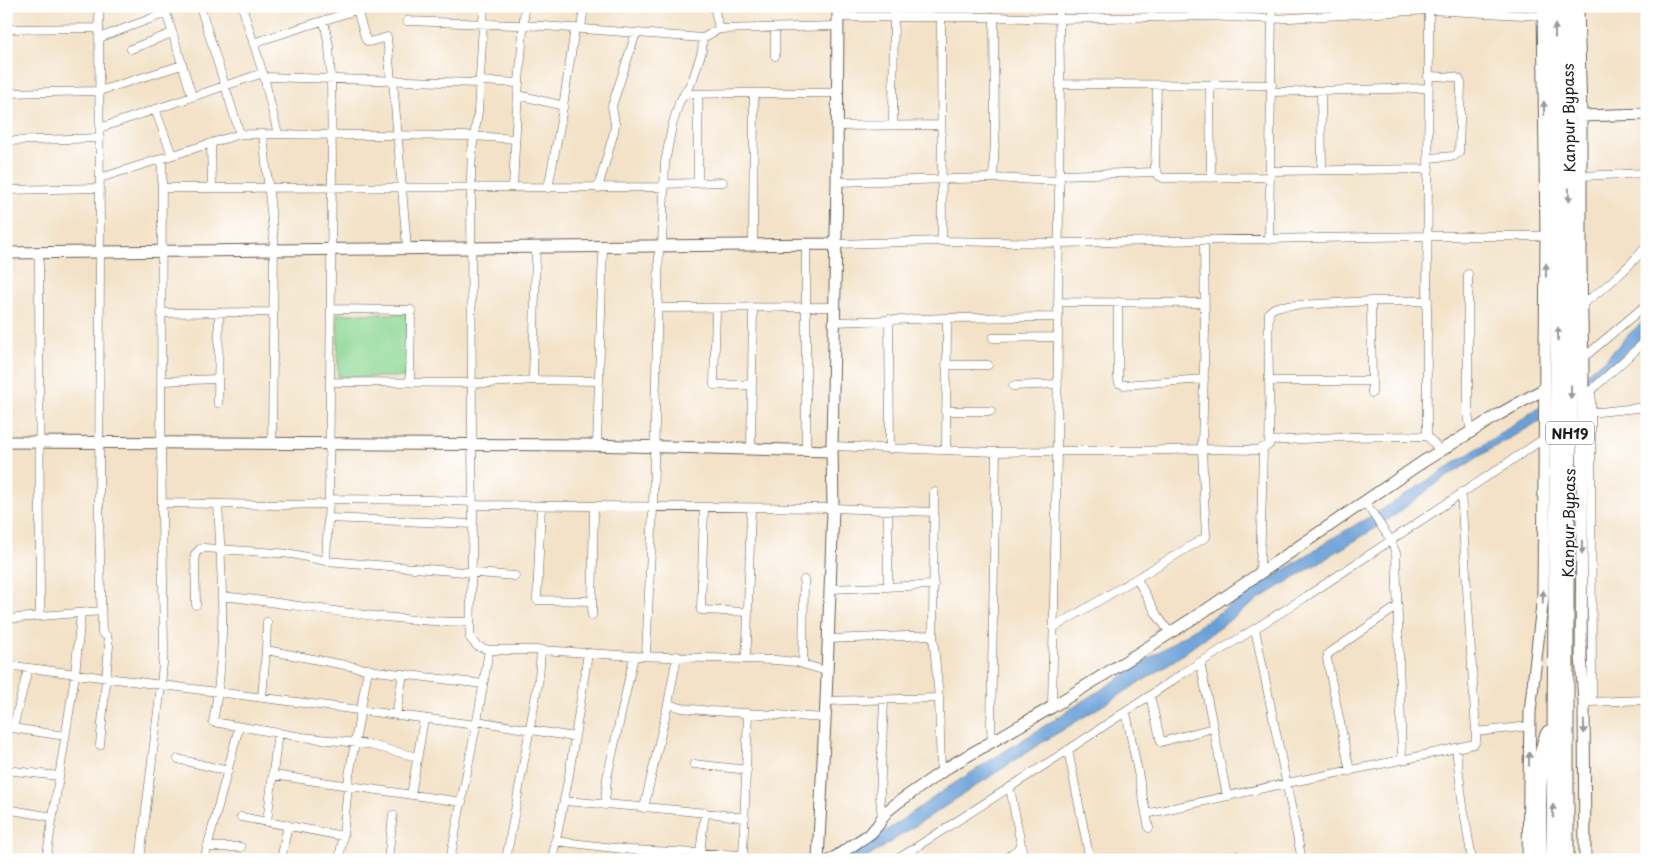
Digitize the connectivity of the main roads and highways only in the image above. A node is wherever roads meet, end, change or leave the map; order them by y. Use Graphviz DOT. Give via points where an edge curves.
graph roads {
  1 [pos="1555,6"];
  2 [pos="1567,6"];
  3 [pos="1554,725"];
  4 [pos="1566,736"];
  5 [pos="1539,860"];
  6 [pos="1554,860"];
  7 [pos="1566,860"];
  8 [pos="1576,860"];
  3 -- 1 [label="highway, Kanpur Bypass / NH19, one-way" via="1558,353"];
  2 -- 4 [label="highway, Kanpur Bypass / NH19, one-way" via="1571,372"];
  3 -- 5 [label="highway" via="1547,735 1540,772"];
  6 -- 3 [label="highway, Kanpur Bypass / NH19, one-way"];
  4 -- 7 [label="highway, Kanpur Bypass / NH19"];
  4 -- 8 [label="highway" via="1576,779"];
}
